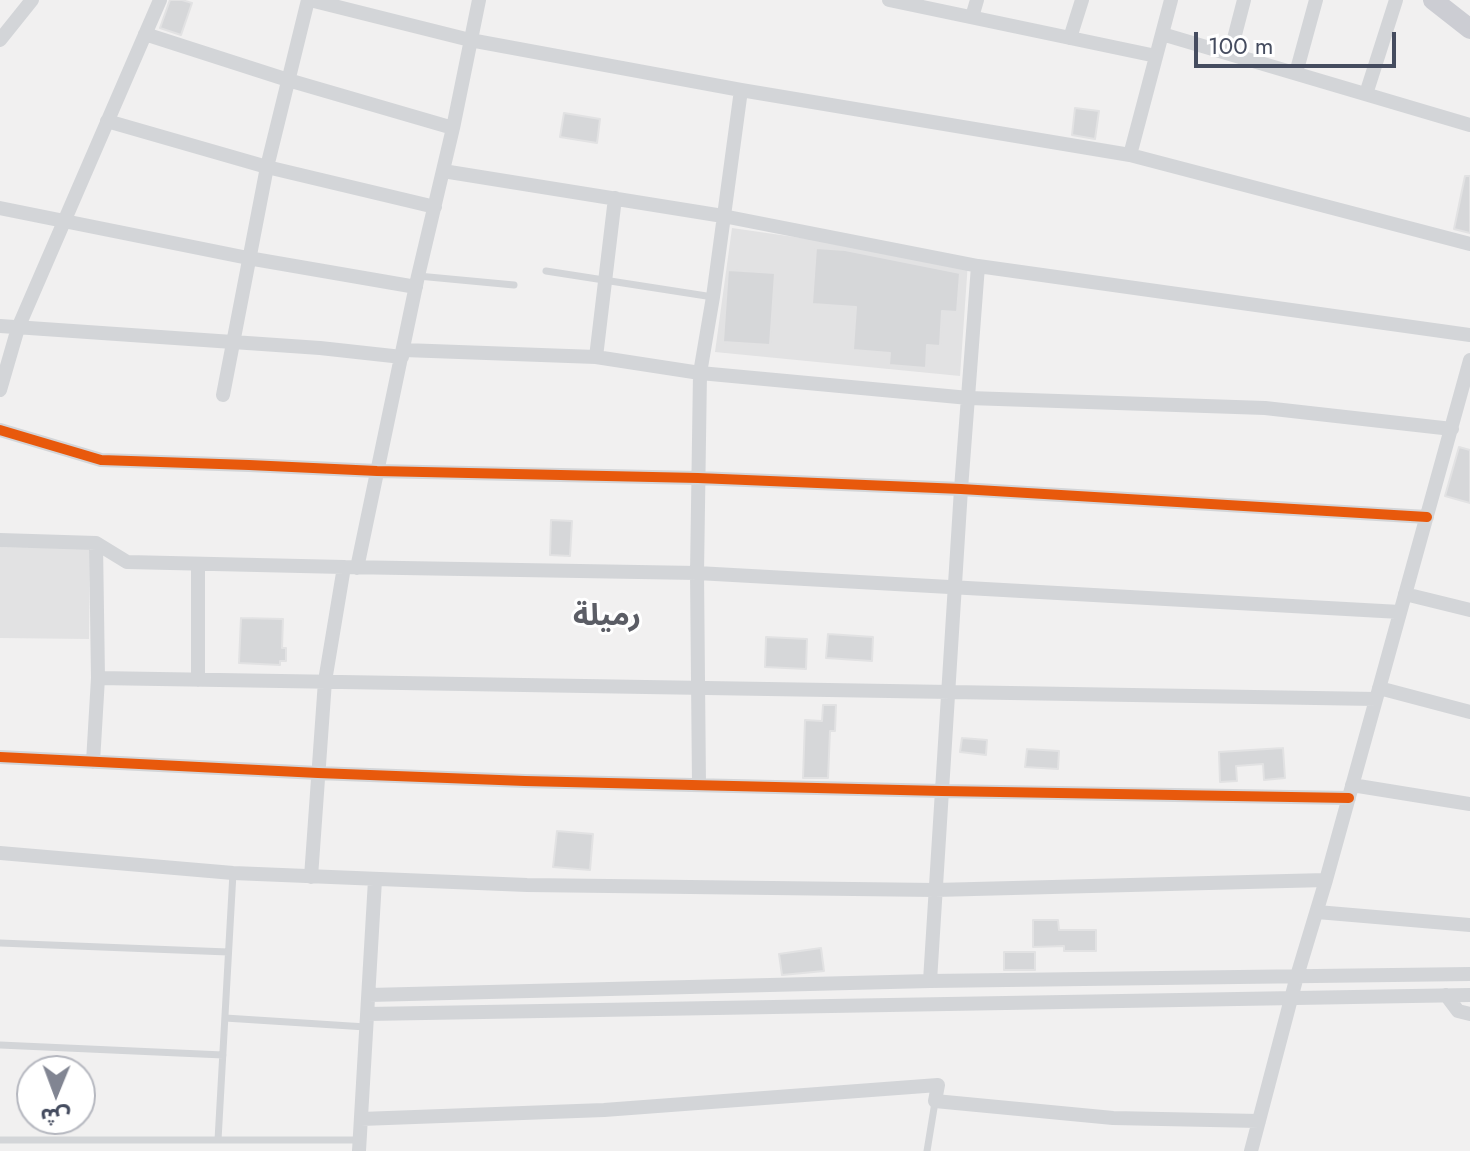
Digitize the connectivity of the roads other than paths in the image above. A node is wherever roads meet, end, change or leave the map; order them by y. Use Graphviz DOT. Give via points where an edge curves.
graph roads {
  1 [pos="32,0"];
  2 [pos="160,0"];
  3 [pos="309,0"];
  4 [pos="479,0"];
  5 [pos="889,0"];
  6 [pos="977,0"];
  7 [pos="1082,0"];
  8 [pos="1171,0"];
  9 [pos="1244,0"];
  10 [pos="1316,0"];
  11 [pos="1396,0"];
  12 [pos="1433,0"];
  13 [pos="972,17"];
  14 [pos="1470,29"];
  15 [pos="145,34"];
  16 [pos="1162,34"];
  17 [pos="1070,38"];
  18 [pos="0,40"];
  19 [pos="470,40"];
  20 [pos="1230,54"];
  21 [pos="1156,56"];
  22 [pos="1296,73"];
  23 [pos="288,80"];
  24 [pos="741,90"];
  25 [pos="1366,94"];
  26 [pos="107,121"];
  27 [pos="1470,125"];
  28 [pos="453,128"];
  29 [pos="1130,155"];
  30 [pos="267,167"];
  31 [pos="443,171"];
  32 [pos="615,198"];
  33 [pos="435,207"];
  34 [pos="0,208"];
  35 [pos="723,216"];
  36 [pos="64,220"];
  37 [pos="1470,244"];
  38 [pos="248,258"];
  39 [pos="978,266"];
  40 [pos="546,271"];
  41 [pos="605,281"];
  42 [pos="417,282"];
  43 [pos="514,285"];
  44 [pos="713,297"];
  45 [pos="0,326"];
  46 [pos="18,328"];
  47 [pos="1470,335"];
  48 [pos="233,342"];
  49 [pos="403,353"];
  50 [pos="596,357"];
  51 [pos="1470,360"];
  52 [pos="700,373"];
  53 [pos="0,390"];
  54 [pos="223,395"];
  55 [pos="969,398"];
  56 [pos="1452,429"];
  57 [pos="0,430"];
  58 [pos="377,471"];
  59 [pos="698,478"];
  60 [pos="961,489"];
  61 [pos="1427,517"];
  62 [pos="0,540"];
  63 [pos="96,543"];
  64 [pos="198,564"];
  65 [pos="350,568"];
  66 [pos="697,573"];
  67 [pos="954,587"];
  68 [pos="1405,594"];
  69 [pos="1470,610"];
  70 [pos="1400,612"];
  71 [pos="98,678"];
  72 [pos="198,680"];
  73 [pos="325,681"];
  74 [pos="697,688"];
  75 [pos="948,692"];
  76 [pos="1378,694"];
  77 [pos="1470,712"];
  78 [pos="0,757"];
  79 [pos="93,762"];
  80 [pos="318,773"];
  81 [pos="699,785"];
  82 [pos="942,791"];
  83 [pos="1351,791"];
  84 [pos="1470,804"];
  85 [pos="0,853"];
  86 [pos="233,873"];
  87 [pos="311,877"];
  88 [pos="375,880"];
  89 [pos="1326,880"];
  90 [pos="935,890"];
  91 [pos="1317,912"];
  92 [pos="1470,925"];
  93 [pos="0,943"];
  94 [pos="228,952"];
  95 [pos="1470,974"];
  96 [pos="1297,976"];
  97 [pos="930,981"];
  98 [pos="369,995"];
  99 [pos="1446,995"];
  100 [pos="1470,995"];
  101 [pos="1292,998"];
  102 [pos="1470,1014"];
  103 [pos="225,1018"];
  104 [pos="367,1020"];
  105 [pos="0,1045"];
  106 [pos="223,1055"];
  107 [pos="935,1101"];
  108 [pos="361,1119"];
  109 [pos="1259,1121"];
  110 [pos="0,1140"];
  111 [pos="218,1140"];
  112 [pos="360,1146"];
  113 [pos="927,1151"];
  114 [pos="1251,1151"];
  1 -- 18 [label="street"];
  2 -- 15 [label="street"];
  3 -- 19 [label="street"];
  3 -- 23 [label="street"];
  4 -- 19 [label="street"];
  5 -- 13 [label="street"];
  6 -- 13 [label="street"];
  7 -- 17 [label="street"];
  8 -- 16 [label="street"];
  9 -- 20 [label="street"];
  10 -- 22 [label="street"];
  11 -- 25 [label="street"];
  12 -- 14 [label="main road"];
  13 -- 17 [label="street"];
  15 -- 23 [label="street"];
  15 -- 26 [label="street"];
  16 -- 20 [label="street"];
  16 -- 21 [label="street"];
  17 -- 21 [label="street"];
  19 -- 24 [label="street"];
  19 -- 28 [label="street"];
  20 -- 22 [label="street"];
  21 -- 29 [label="street"];
  22 -- 25 [label="street"];
  23 -- 28 [label="street"];
  23 -- 30 [label="street"];
  24 -- 29 [label="street"];
  24 -- 35 [label="street"];
  25 -- 27 [label="street"];
  26 -- 30 [label="street"];
  26 -- 36 [label="street"];
  28 -- 31 [label="street"];
  29 -- 37 [label="street"];
  30 -- 33 [label="street"];
  30 -- 38 [label="street"];
  31 -- 32 [label="street"];
  31 -- 33 [label="street"];
  32 -- 35 [label="street"];
  32 -- 41 [label="street"];
  33 -- 42 [label="street"];
  34 -- 36 [label="street"];
  35 -- 39 [label="street"];
  35 -- 44 [label="street"];
  36 -- 38 [label="street"];
  36 -- 46 [label="street"];
  38 -- 42 [label="street"];
  38 -- 48 [label="street"];
  39 -- 47 [label="street"];
  39 -- 55 [label="street"];
  40 -- 41 [label="lane"];
  41 -- 44 [label="lane"];
  41 -- 50 [label="street"];
  42 -- 43 [label="lane"];
  42 -- 49 [label="street"];
  44 -- 52 [label="street"];
  45 -- 46 [label="street"];
  46 -- 48 [label="street"];
  46 -- 53 [label="street"];
  48 -- 49 [label="street"];
  48 -- 54 [label="street"];
  49 -- 50 [label="street"];
  49 -- 58 [label="street"];
  50 -- 52 [label="street"];
  51 -- 56 [label="street"];
  52 -- 55 [label="street"];
  52 -- 59 [label="street"];
  55 -- 56 [label="street" via="1265,408"];
  55 -- 60 [label="street"];
  56 -- 61 [label="street"];
  57 -- 58 [label="street" via="101,460"];
  58 -- 59 [label="street"];
  58 -- 65 [label="street"];
  59 -- 60 [label="street"];
  59 -- 66 [label="street"];
  60 -- 61 [label="street"];
  60 -- 67 [label="street"];
  61 -- 68 [label="street"];
  62 -- 63 [label="street"];
  63 -- 64 [label="street" via="127,562"];
  63 -- 71 [label="street"];
  64 -- 65 [label="street"];
  64 -- 72 [label="street"];
  65 -- 66 [label="street"];
  65 -- 73 [label="street"];
  66 -- 67 [label="street"];
  66 -- 74 [label="street"];
  67 -- 70 [label="street"];
  67 -- 75 [label="street"];
  68 -- 69 [label="street"];
  68 -- 70 [label="street"];
  70 -- 76 [label="street"];
  71 -- 72 [label="street"];
  71 -- 79 [label="street"];
  72 -- 73 [label="street"];
  73 -- 74 [label="street"];
  73 -- 80 [label="street"];
  74 -- 75 [label="street"];
  74 -- 81 [label="street"];
  75 -- 76 [label="street"];
  75 -- 82 [label="street"];
  76 -- 77 [label="street"];
  76 -- 83 [label="street"];
  78 -- 79 [label="street"];
  79 -- 80 [label="street"];
  80 -- 81 [label="street"];
  80 -- 87 [label="street"];
  81 -- 82 [label="street"];
  82 -- 83 [label="street"];
  82 -- 90 [label="street"];
  83 -- 84 [label="street"];
  83 -- 89 [label="street"];
  85 -- 86 [label="street"];
  86 -- 87 [label="street"];
  86 -- 94 [label="lane"];
  87 -- 88 [label="street"];
  88 -- 90 [label="street"];
  88 -- 98 [label="street"];
  89 -- 90 [label="street"];
  89 -- 91 [label="street"];
  90 -- 97 [label="street"];
  91 -- 92 [label="street"];
  91 -- 96 [label="street"];
  93 -- 94 [label="lane"];
  94 -- 103 [label="lane"];
  95 -- 96 [label="street"];
  96 -- 97 [label="street"];
  96 -- 101 [label="street"];
  97 -- 98 [label="street"];
  98 -- 104 [label="street"];
  99 -- 100 [label="street"];
  99 -- 101 [label="street"];
  99 -- 102 [label="street" via="1458,1011"];
  101 -- 104 [label="street"];
  101 -- 109 [label="street"];
  103 -- 104 [label="lane"];
  103 -- 106 [label="lane"];
  104 -- 108 [label="street"];
  105 -- 106 [label="lane"];
  106 -- 111 [label="lane"];
  107 -- 108 [label="street" via="938,1085 604,1110"];
  107 -- 109 [label="street" via="1113,1118"];
  107 -- 113 [label="lane"];
  108 -- 112 [label="street"];
  109 -- 114 [label="street"];
  110 -- 111 [label="lane"];
  111 -- 112 [label="lane"];
}
